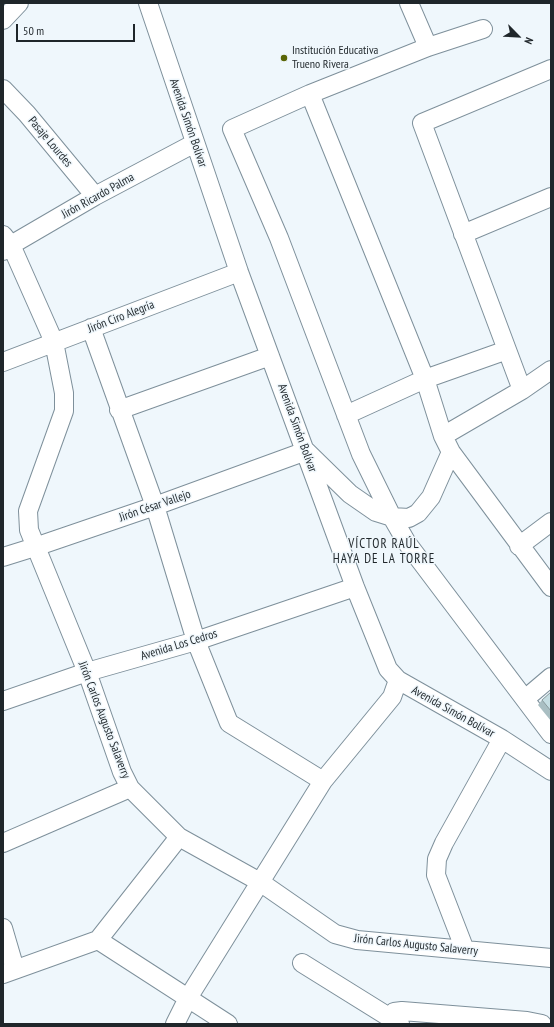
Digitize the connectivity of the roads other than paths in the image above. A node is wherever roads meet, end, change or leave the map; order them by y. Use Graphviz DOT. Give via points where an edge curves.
graph roads {
  1 [pos="19,3"];
  2 [pos="148,3"];
  3 [pos="409,3"];
  4 [pos="3,20"];
  5 [pos="483,29"];
  6 [pos="428,47"];
  7 [pos="551,69"];
  8 [pos="3,89"];
  9 [pos="310,94"];
  10 [pos="195,143"];
  11 [pos="95,196"];
  12 [pos="551,197"];
  13 [pos="463,234"];
  14 [pos="6,244"];
  15 [pos="239,272"];
  16 [pos="91,328"];
  17 [pos="54,342"];
  18 [pos="507,350"];
  19 [pos="270,356"];
  20 [pos="3,362"];
  21 [pos="551,370"];
  22 [pos="425,379"];
  23 [pos="522,390"];
  24 [pos="119,410"];
  25 [pos="346,415"];
  26 [pos="447,444"];
  27 [pos="306,451"];
  28 [pos="155,506"];
  29 [pos="392,517"];
  30 [pos="551,522"];
  31 [pos="520,546"];
  32 [pos="35,547"];
  33 [pos="3,557"];
  34 [pos="355,587"];
  35 [pos="551,587"];
  36 [pos="196,640"];
  37 [pos="87,672"];
  38 [pos="551,677"];
  39 [pos="398,680"];
  40 [pos="525,699"];
  41 [pos="3,701"];
  42 [pos="551,734"];
  43 [pos="502,739"];
  44 [pos="551,771"];
  45 [pos="323,781"];
  46 [pos="130,788"];
  47 [pos="179,836"];
  48 [pos="3,843"];
  49 [pos="260,882"];
  50 [pos="3,928"];
  51 [pos="98,940"];
  52 [pos="465,950"];
  53 [pos="551,958"];
  54 [pos="302,963"];
  55 [pos="9,972"];
  56 [pos="188,998"];
  57 [pos="394,1021"];
  58 [pos="176,1024"];
  59 [pos="228,1024"];
  60 [pos="542,1024"];
  1 -- 4 [label="street"];
  2 -- 10 [label="street, Avenida Simón Bolívar"];
  3 -- 6 [label="street"];
  5 -- 6 [label="street"];
  6 -- 9 [label="street"];
  7 -- 13 [label="street" via="422,123"];
  8 -- 11 [label="street, Pasaje Lourdes" via="28,114"];
  9 -- 22 [label="street"];
  9 -- 25 [label="street" via="232,129 279,238"];
  10 -- 11 [label="street, Jirón Ricardo Palma"];
  10 -- 15 [label="street, Avenida Simón Bolívar"];
  11 -- 14 [label="street, Jirón Ricardo Palma"];
  12 -- 13 [label="street"];
  13 -- 18 [label="street"];
  14 -- 17 [label="street, Jirón Carlos Augusto Salaverry"];
  15 -- 16 [label="street, Jirón Ciro Alegría"];
  15 -- 19 [label="street, Avenida Simón Bolívar"];
  16 -- 17 [label="street, Jirón Ciro Alegría"];
  16 -- 24 [label="street"];
  17 -- 20 [label="street, Jirón Ciro Alegría"];
  17 -- 32 [label="street, Jirón Carlos Augusto Salaverry" via="64,393 64,411 28,511 28,530"];
  18 -- 22 [label="street"];
  18 -- 23 [label="street"];
  19 -- 24 [label="street"];
  19 -- 27 [label="street, Avenida Simón Bolívar"];
  21 -- 23 [label="street"];
  22 -- 25 [label="street"];
  22 -- 26 [label="street"];
  23 -- 26 [label="street"];
  24 -- 28 [label="street"];
  25 -- 29 [label="street" via="361,454"];
  26 -- 29 [label="street" via="431,497 418,513 409,518"];
  26 -- 31 [label="street"];
  27 -- 28 [label="street, Jirón César Vallejo"];
  27 -- 29 [label="street" via="350,494 376,512"];
  27 -- 34 [label="street, Avenida Simón Bolívar"];
  28 -- 32 [label="street, Jirón César Vallejo"];
  28 -- 36 [label="street"];
  29 -- 40 [label="street" via="407,543"];
  30 -- 31 [label="street"];
  31 -- 35 [label="street"];
  32 -- 33 [label="street, Jirón César Vallejo"];
  32 -- 37 [label="street, Jirón Carlos Augusto Salaverry"];
  34 -- 36 [label="street, Avenida Los Cedros"];
  34 -- 39 [label="street, Avenida Simón Bolívar" via="388,669"];
  36 -- 37 [label="street, Avenida Los Cedros"];
  36 -- 45 [label="street" via="230,723"];
  37 -- 41 [label="street, Avenida Los Cedros"];
  37 -- 46 [label="street, Jirón Carlos Augusto Salaverry"];
  38 -- 40 [label="street"];
  39 -- 43 [label="street, Avenida Simón Bolívar"];
  39 -- 45 [label="street" via="392,697"];
  40 -- 42 [label="street"];
  43 -- 44 [label="street, Avenida Simón Bolívar"];
  43 -- 52 [label="street" via="437,859 436,875"];
  45 -- 49 [label="street"];
  46 -- 47 [label="street, Jirón Carlos Augusto Salaverry"];
  46 -- 48 [label="street"];
  47 -- 49 [label="street, Jirón Carlos Augusto Salaverry"];
  47 -- 51 [label="street"];
  49 -- 52 [label="street, Jirón Carlos Augusto Salaverry" via="335,934 357,940"];
  49 -- 56 [label="street"];
  50 -- 55 [label="street"];
  51 -- 55 [label="street"];
  51 -- 56 [label="street"];
  52 -- 53 [label="street, Jirón Carlos Augusto Salaverry"];
  54 -- 57 [label="street"];
  56 -- 58 [label="street"];
  56 -- 59 [label="street"];
  57 -- 60 [label="street" via="394,1012 402,1011"];
}
